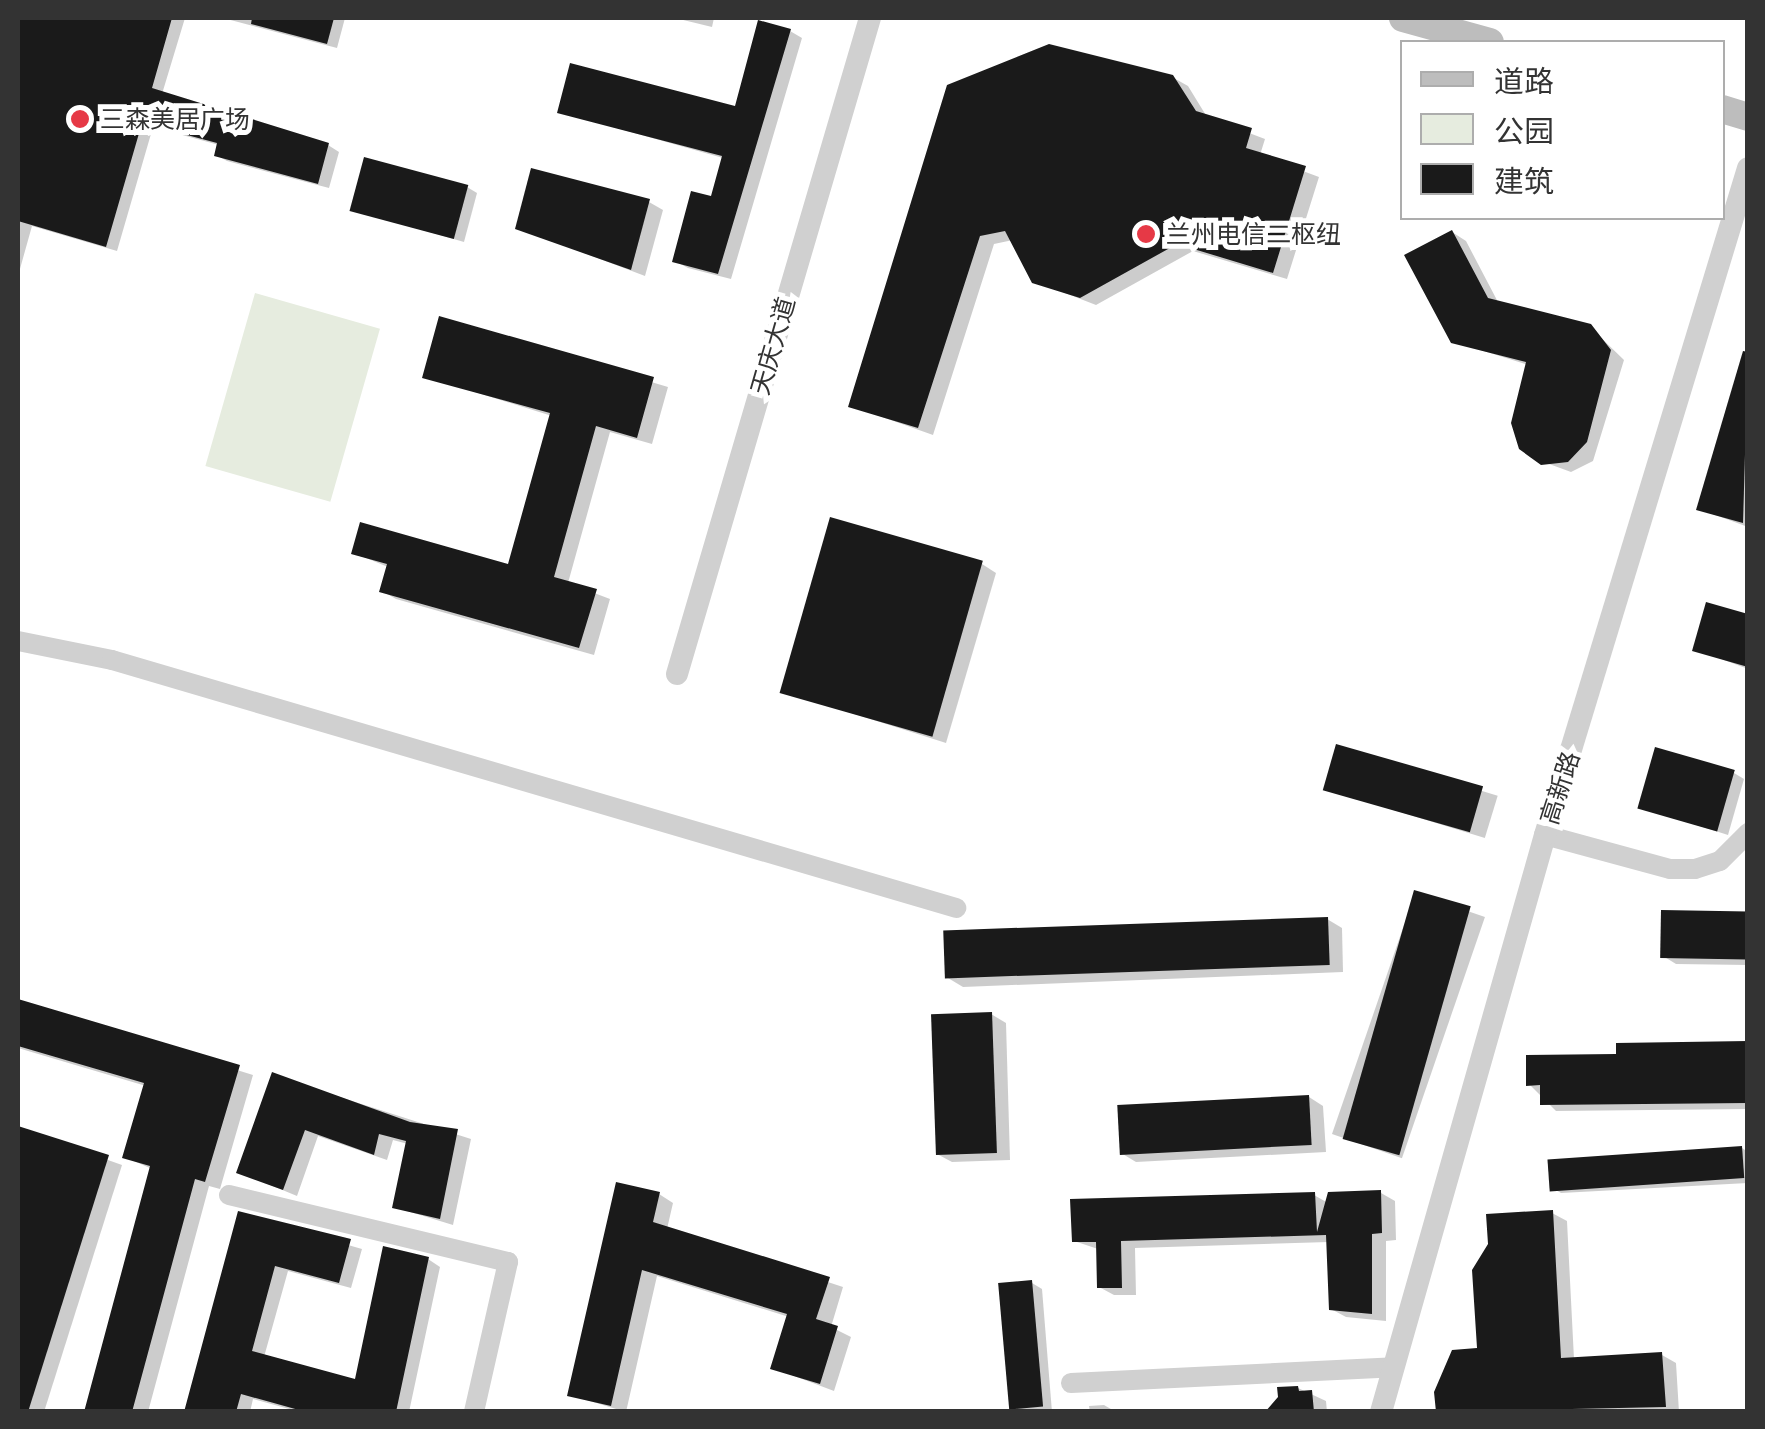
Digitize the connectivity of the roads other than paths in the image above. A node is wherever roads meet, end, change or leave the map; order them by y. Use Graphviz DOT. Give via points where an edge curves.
graph roads {
  1 [pos="870,18"];
  2 [pos="1404,18"];
  3 [pos="1483,40"];
  4 [pos="1748,168"];
  5 [pos="18,641"];
  6 [pos="677,674"];
  7 [pos="1748,833"];
  8 [pos="1545,834"];
  9 [pos="956,908"];
  10 [pos="229,1195"];
  11 [pos="1394,1367"];
  12 [pos="1071,1383"];
  13 [pos="474,1412"];
  14 [pos="1382,1412"];
  1 -- 6 [label="street, 天庆大道"];
  2 -- 3 [label="main road"];
  4 -- 8 [label="street, 高新路"];
  5 -- 9 [label="street" via="112,660"];
  7 -- 8 [label="street" via="1720,860 1696,869 1670,869"];
  8 -- 11 [label="street, 高新路"];
  10 -- 13 [label="street" via="508,1262"];
  11 -- 12 [label="street"];
  11 -- 14 [label="street, 高新路"];
}
